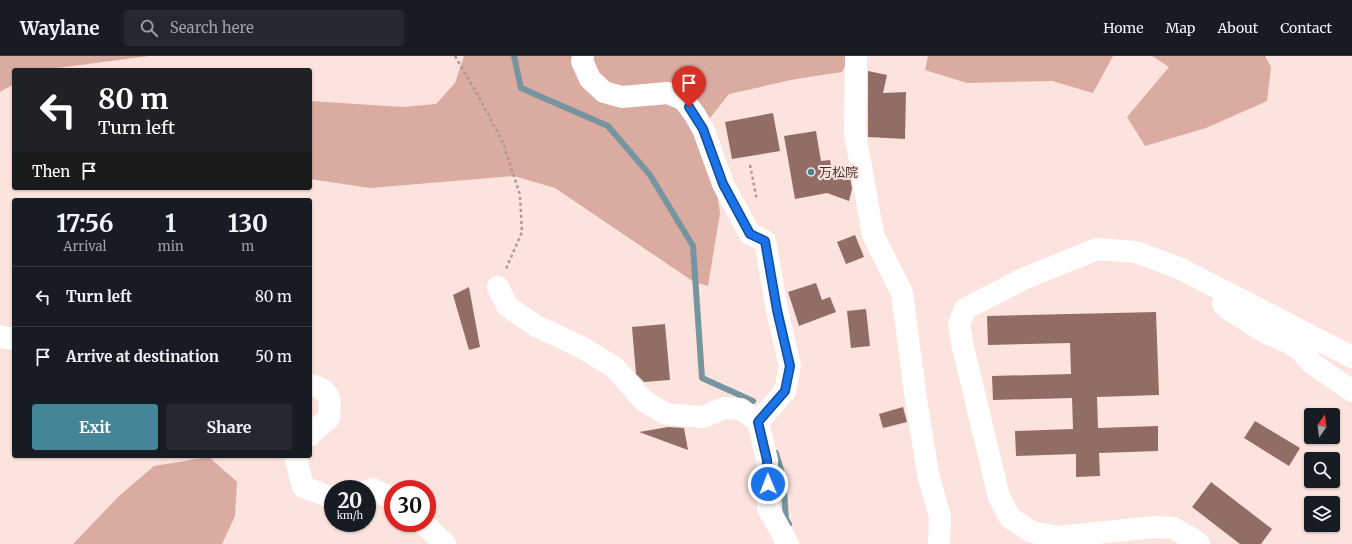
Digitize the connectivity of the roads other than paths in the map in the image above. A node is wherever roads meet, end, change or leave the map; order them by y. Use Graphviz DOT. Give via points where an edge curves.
graph roads {
  1 [pos="583,56"];
  2 [pos="856,56"];
  3 [pos="1204,281"];
  4 [pos="498,287"];
  5 [pos="0,336"];
  6 [pos="12,338"];
  7 [pos="1352,357"];
  8 [pos="312,386"];
  9 [pos="1352,391"];
  10 [pos="758,422"];
  11 [pos="312,433"];
  12 [pos="297,458"];
  13 [pos="324,495"];
  14 [pos="432,532"];
  15 [pos="445,544"];
  16 [pos="788,544"];
  17 [pos="939,544"];
  18 [pos="1199,544"];
  1 -- 10 [label="street" via="582,61 590,78 604,92 622,97 668,92 684,100 703,129 723,184 750,234 765,241 790,366 785,391"];
  2 -- 17 [label="street" via="855,133 873,235 902,293 928,474 940,517"];
  3 -- 7 [label="street"];
  3 -- 9 [label="street" via="1208,291 1228,309 1266,333 1290,343 1313,364"];
  3 -- 18 [label="street" via="1181,268 1136,252 1097,249 1023,280 965,309 959,324 999,496 1010,518 1032,532 1057,537 1173,528"];
  4 -- 10 [label="street" via="507,306 536,326 581,347 614,367 644,401 666,414 703,417 725,408 741,410"];
  5 -- 6 [label="street"];
  8 -- 11 [label="street" via="325,391 331,402 330,418"];
  10 -- 16 [label="street" via="767,460 768,508"];
  12 -- 13 [label="street" via="303,487"];
  14 -- 15 [label="street"];
}
